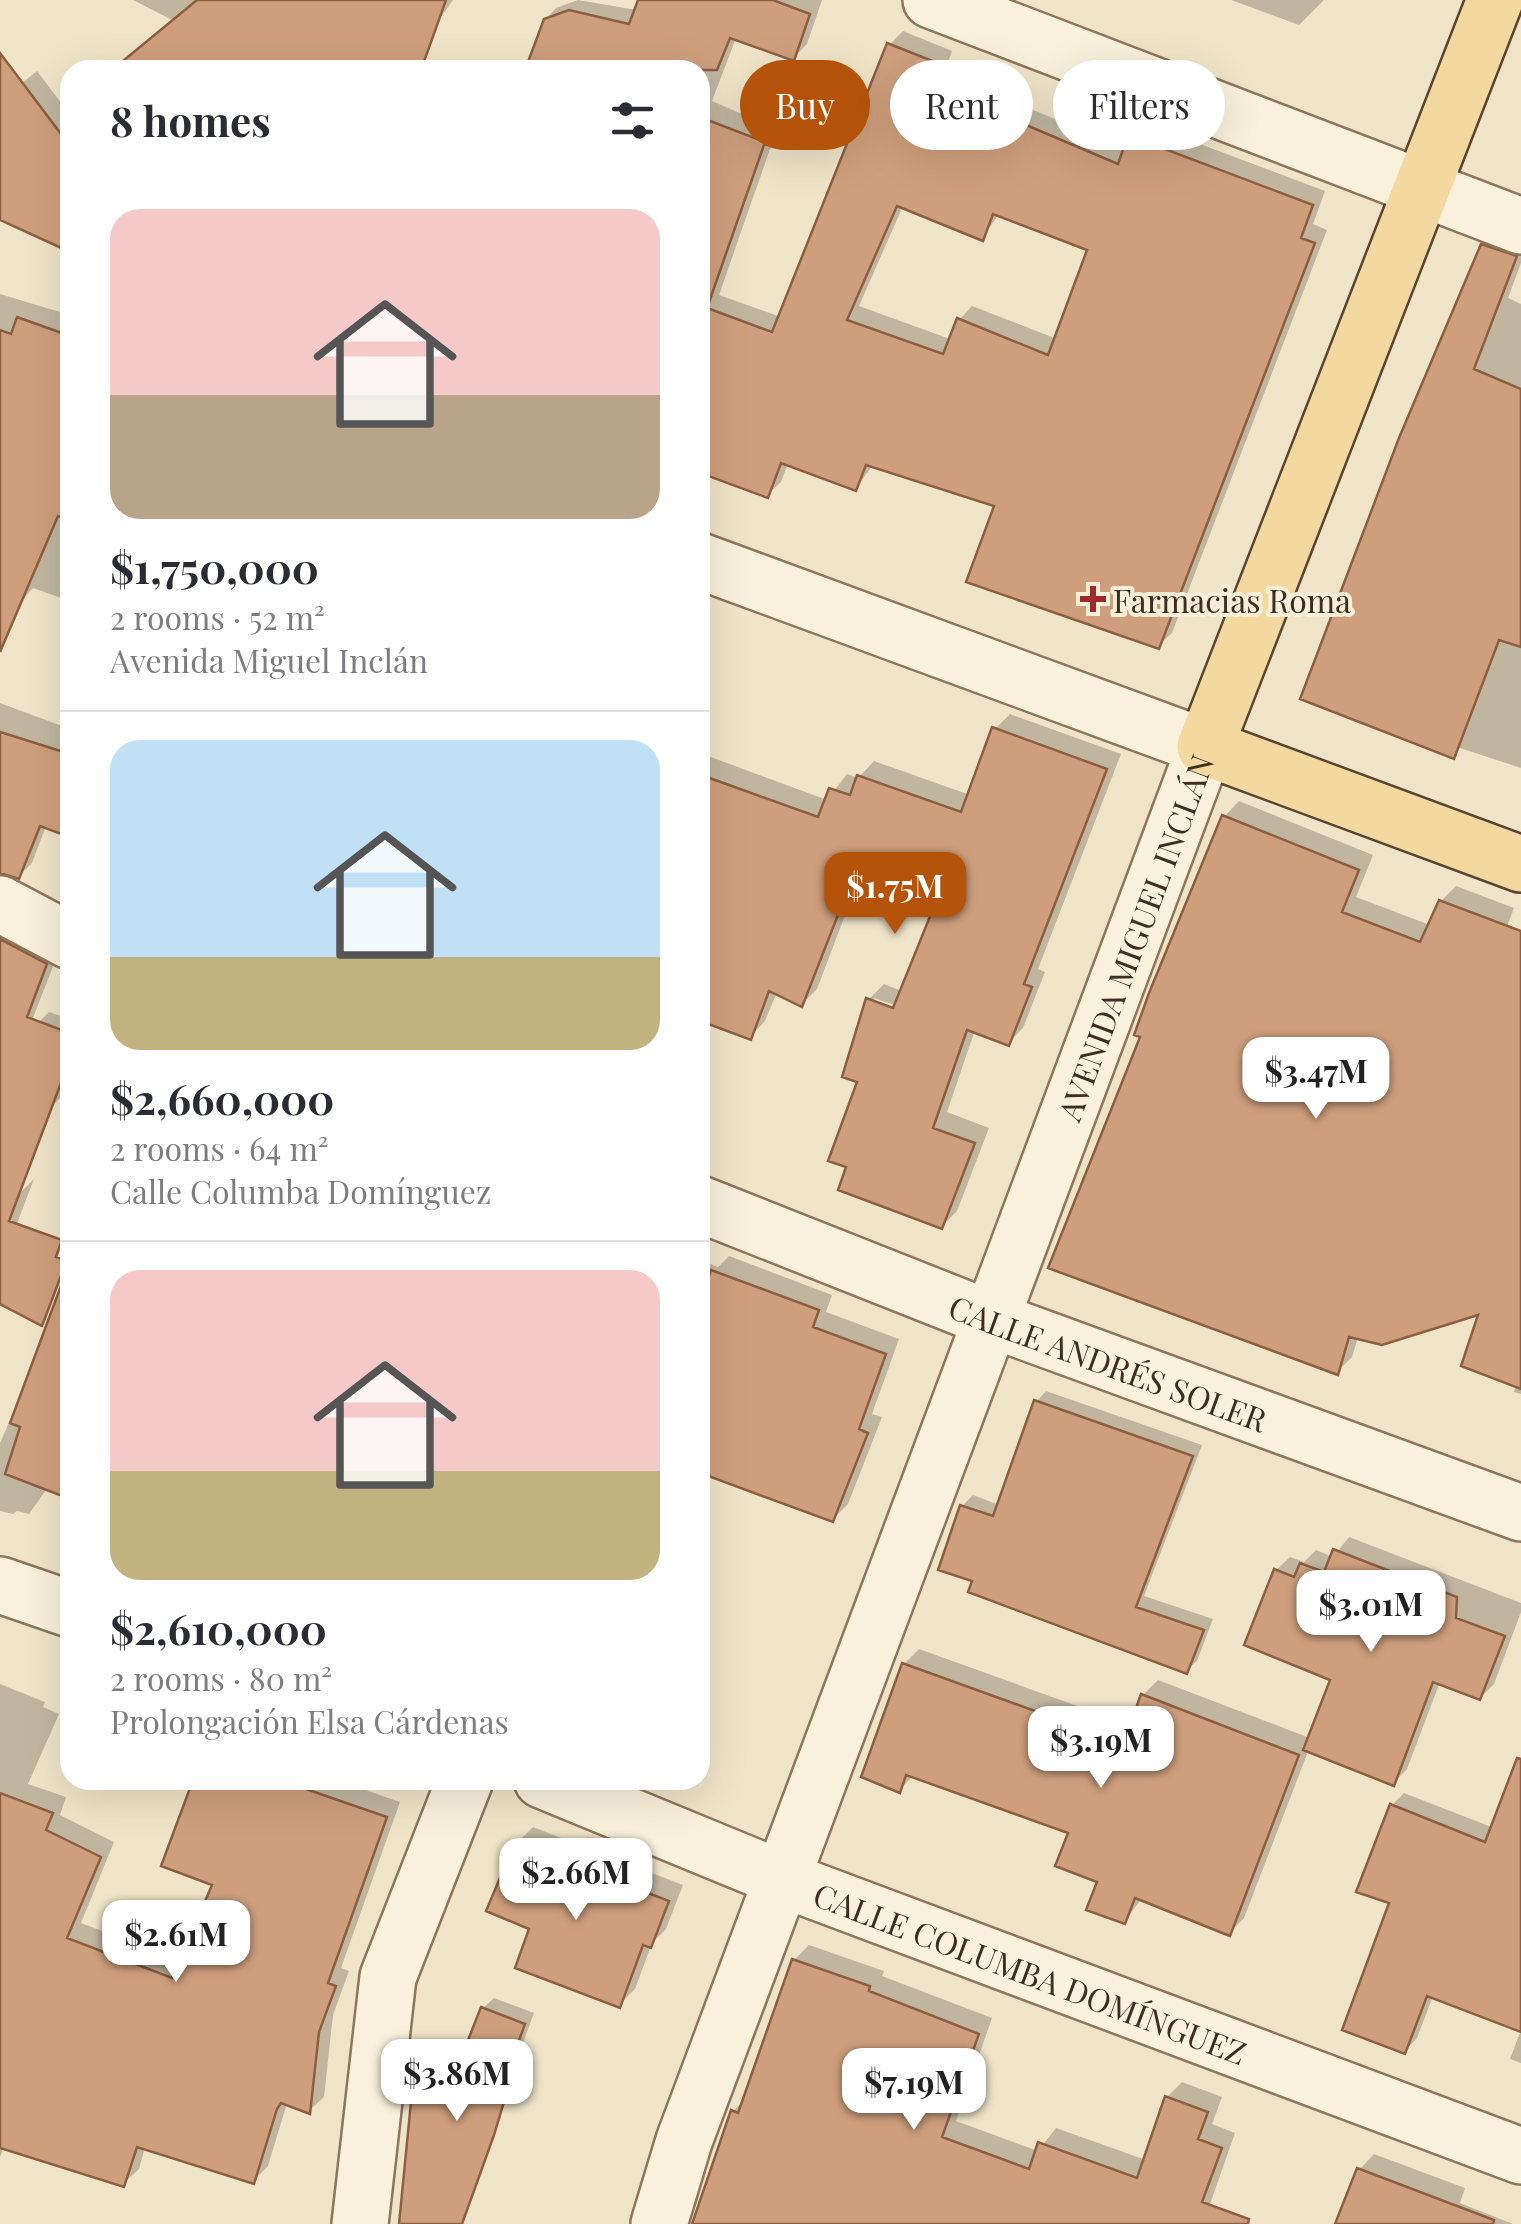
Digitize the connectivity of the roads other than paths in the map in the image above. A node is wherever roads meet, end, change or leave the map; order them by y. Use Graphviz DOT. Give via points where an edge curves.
graph roads {
  1 [pos="931,0"];
  2 [pos="1496,0"];
  3 [pos="1424,190"];
  4 [pos="1521,226"];
  5 [pos="710,565"];
  6 [pos="1205,747"];
  7 [pos="1521,864"];
  8 [pos="0,904"];
  9 [pos="60,935"];
  10 [pos="710,1208"];
  11 [pos="992,1320"];
  12 [pos="1521,1513"];
  13 [pos="0,1584"];
  14 [pos="60,1605"];
  15 [pos="461,1790"];
  16 [pos="566,1790"];
  17 [pos="785,1880"];
  18 [pos="1521,2156"];
  19 [pos="360,2224"];
  20 [pos="660,2224"];
  1 -- 3 [label="street"];
  2 -- 3 [label="main road, AVENIDA MIGUEL INCLÁN"];
  3 -- 4 [label="street"];
  3 -- 6 [label="main road, AVENIDA MIGUEL INCLÁN"];
  5 -- 6 [label="street"];
  6 -- 7 [label="main road"];
  6 -- 11 [label="street, AVENIDA MIGUEL INCLÁN"];
  8 -- 9 [label="street"];
  10 -- 11 [label="street, CALLE ANDRÉS SOLER"];
  11 -- 12 [label="street, CALLE ANDRÉS SOLER"];
  11 -- 17 [label="street, AVENIDA MIGUEL INCLÁN"];
  13 -- 14 [label="street"];
  15 -- 19 [label="street" via="388,1977"];
  16 -- 17 [label="street, CALLE COLUMBA DOMÍNGUEZ"];
  17 -- 18 [label="street, CALLE COLUMBA DOMÍNGUEZ"];
  17 -- 20 [label="street, AVENIDA MIGUEL INCLÁN" via="684,2141"];
}
